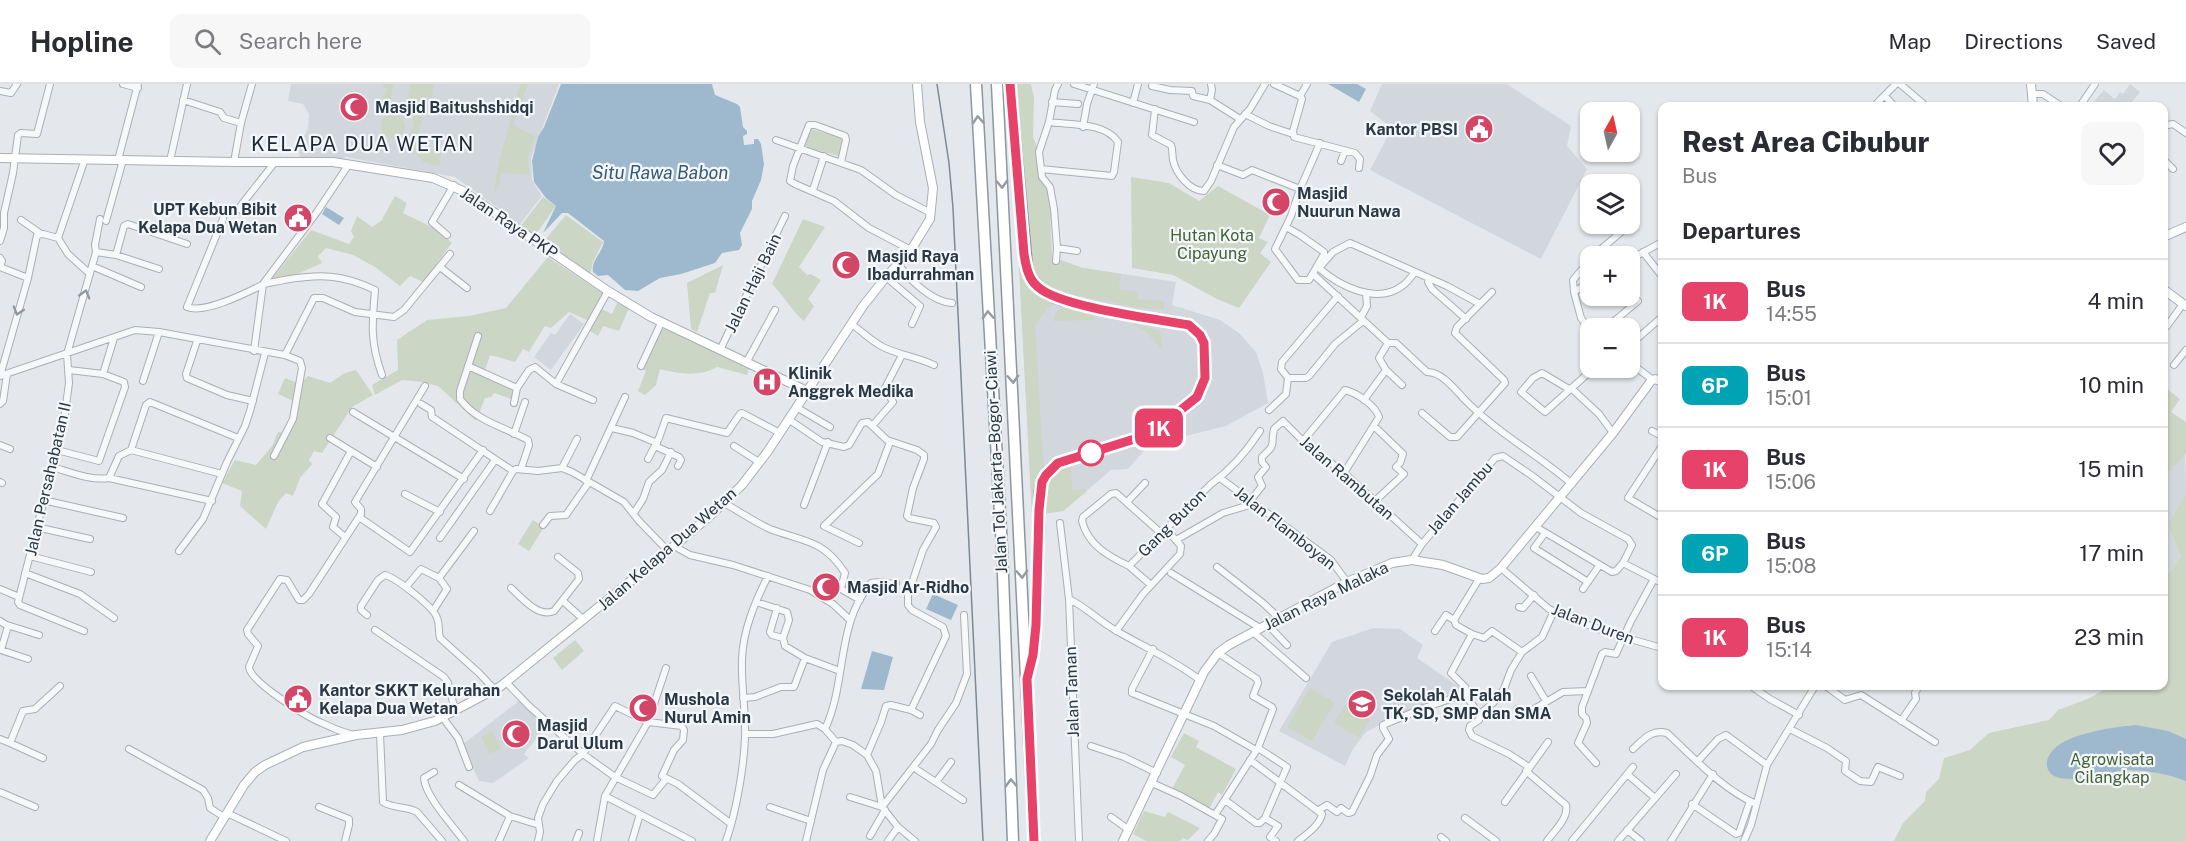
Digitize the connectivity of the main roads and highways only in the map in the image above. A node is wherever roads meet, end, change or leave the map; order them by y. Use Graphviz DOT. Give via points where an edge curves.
graph roads {
  1 [pos="976,84"];
  2 [pos="997,84"];
  3 [pos="1010,84"];
  4 [pos="1062,300"];
  5 [pos="1052,468"];
  6 [pos="1027,679"];
  7 [pos="1013,841"];
  8 [pos="1034,841"];
  7 -- 1 [label="highway, Jalan Tol Jakarta–Bogor–Ciawi, one-way" via="1002,549"];
  2 -- 6 [label="highway, Jalan Tol Jakarta–Bogor–Ciawi, one-way"];
  3 -- 4 [label="highway" via="1027,268 1038,288"];
  5 -- 6 [label="highway" via="1040,491 1036,625"];
  6 -- 8 [label="highway, Jalan Tol Jakarta–Bogor–Ciawi"];
}
